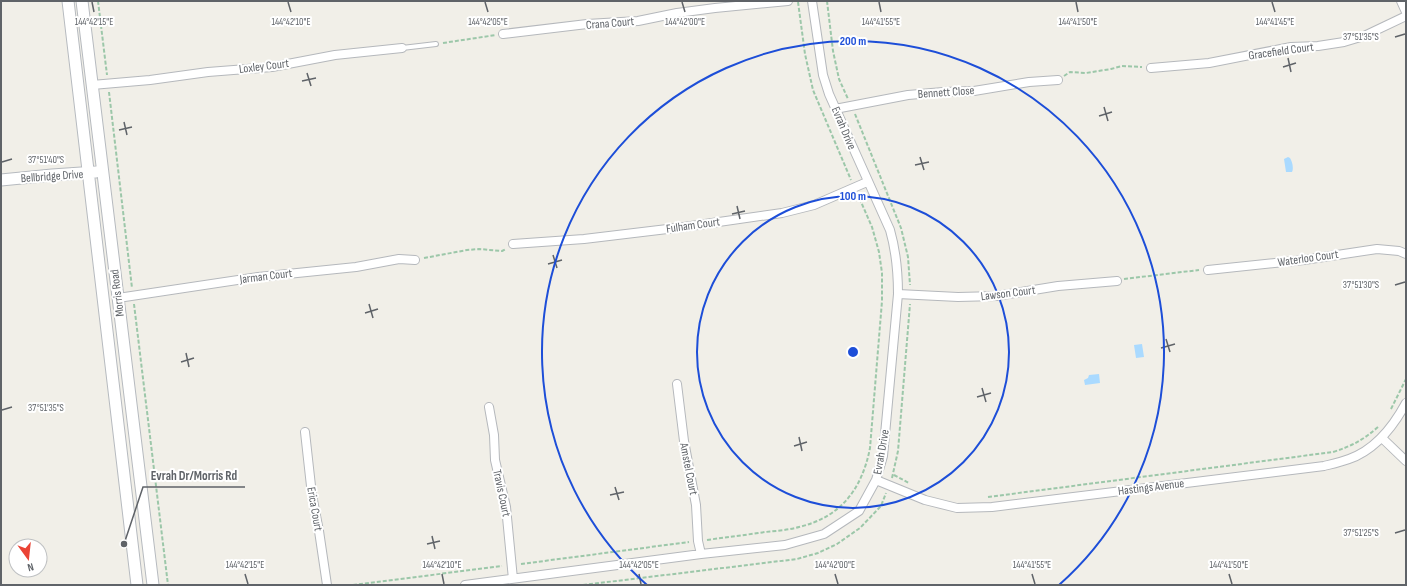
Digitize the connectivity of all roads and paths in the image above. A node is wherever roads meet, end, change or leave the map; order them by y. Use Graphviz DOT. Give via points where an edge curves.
graph roads {
  1 [pos="68,1"];
  2 [pos="82,1"];
  3 [pos="788,1"];
  4 [pos="798,1"];
  5 [pos="812,1"];
  6 [pos="827,1"];
  7 [pos="1400,1"];
  8 [pos="1406,12"];
  9 [pos="1406,16"];
  10 [pos="503,34"];
  11 [pos="436,44"];
  12 [pos="402,48"];
  13 [pos="1151,68"];
  14 [pos="1058,80"];
  15 [pos="92,85"];
  16 [pos="851,106"];
  17 [pos="835,109"];
  18 [pos="96,110"];
  19 [pos="82,112"];
  20 [pos="103,171"];
  21 [pos="89,173"];
  22 [pos="1,180"];
  23 [pos="867,182"];
  24 [pos="854,187"];
  25 [pos="513,244"];
  26 [pos="1406,254"];
  27 [pos="415,260"];
  28 [pos="1208,270"];
  29 [pos="1117,281"];
  30 [pos="898,294"];
  31 [pos="910,294"];
  32 [pos="118,298"];
  33 [pos="1406,379"];
  34 [pos="677,384"];
  35 [pos="1406,403"];
  36 [pos="489,407"];
  37 [pos="1388,413"];
  38 [pos="1379,426"];
  39 [pos="305,432"];
  40 [pos="1382,438"];
  41 [pos="1406,461"];
  42 [pos="894,475"];
  43 [pos="876,480"];
  44 [pos="889,485"];
  45 [pos="912,485"];
  46 [pos="982,498"];
  47 [pos="698,541"];
  48 [pos="701,554"];
  49 [pos="512,565"];
  50 [pos="513,579"];
  51 [pos="137,585"];
  52 [pos="153,585"];
  53 [pos="328,585"];
  54 [pos="353,585"];
  55 [pos="466,585"];
  56 [pos="583,585"];
  1 -- 19 [label="street, Morris Road"];
  2 -- 15 [label="street, Morris Road"];
  3 -- 10 [label="street, Crana Court" via="677,13 638,21"];
  4 -- 24 [label="path" via="813,90"];
  5 -- 17 [label="street, Evrah Drive" via="823,75"];
  6 -- 16 [label="path" via="839,79"];
  7 -- 8 [label="street"];
  9 -- 13 [label="street, Gracefield Court" via="1364,36 1344,42 1291,47 1209,63"];
  10 -- 11 [label="path"];
  11 -- 12 [label="lane, Loxley Court"];
  12 -- 15 [label="street, Loxley Court" via="335,55 272,67"];
  13 -- 14 [label="path" via="1122,66 1086,73 1070,72"];
  14 -- 16 [label="street, Bennett Close" via="974,91 908,95"];
  15 -- 18 [label="street, Morris Road"];
  16 -- 17 [label="street, Bennett Close"];
  16 -- 31 [label="path" via="901,228 908,257"];
  17 -- 23 [label="street, Evrah Drive"];
  18 -- 19 [label="street"];
  18 -- 20 [label="street, Morris Road"];
  19 -- 21 [label="street, Morris Road"];
  20 -- 21 [label="street, Bellbridge Drive"];
  20 -- 32 [label="street, Morris Road"];
  21 -- 22 [label="street, Bellbridge Drive"];
  21 -- 51 [label="street, Morris Road"];
  23 -- 24 [label="street, Fulham Court"];
  23 -- 30 [label="street, Evrah Drive" via="893,240 898,270"];
  24 -- 25 [label="street, Fulham Court" via="814,205 782,213 584,239"];
  24 -- 47 [label="path" via="872,227 882,273 870,448 861,479 842,505 819,521 798,528"];
  25 -- 27 [label="path" via="502,251 467,250"];
  26 -- 28 [label="street, Waterloo Court" via="1376,249"];
  27 -- 32 [label="street, Jarman Court" via="399,259 356,267 258,277"];
  28 -- 29 [label="path"];
  29 -- 31 [label="street, Lawson Court" via="1058,286 996,296"];
  30 -- 31 [label="street, Lawson Court"];
  30 -- 43 [label="street, Evrah Drive" via="883,456"];
  31 -- 42 [label="path"];
  32 -- 52 [label="street, Morris Road"];
  33 -- 37 [label="path"];
  34 -- 47 [label="street, Amstel Court" via="696,505"];
  35 -- 40 [label="street, Hastings Avenue"];
  36 -- 49 [label="street, Travis Court" via="495,460 506,507"];
  38 -- 46 [label="path" via="1365,438 1333,452"];
  39 -- 53 [label="street, Erica Court" via="312,496"];
  40 -- 41 [label="street"];
  40 -- 44 [label="street, Hastings Avenue" via="1367,450 1349,459 1324,466 992,507 957,508 925,500"];
  42 -- 44 [label="path"];
  42 -- 45 [label="path"];
  43 -- 44 [label="street, Hastings Avenue"];
  43 -- 48 [label="street, Evrah Drive" via="859,511 824,534 786,545"];
  44 -- 56 [label="path" via="881,506 860,528 818,553 797,559"];
  47 -- 48 [label="street, Amstel Court"];
  47 -- 49 [label="path"];
  48 -- 50 [label="street, Evrah Drive"];
  49 -- 50 [label="street, Travis Court"];
  49 -- 54 [label="path"];
  50 -- 55 [label="street, Evrah Drive"];
}
